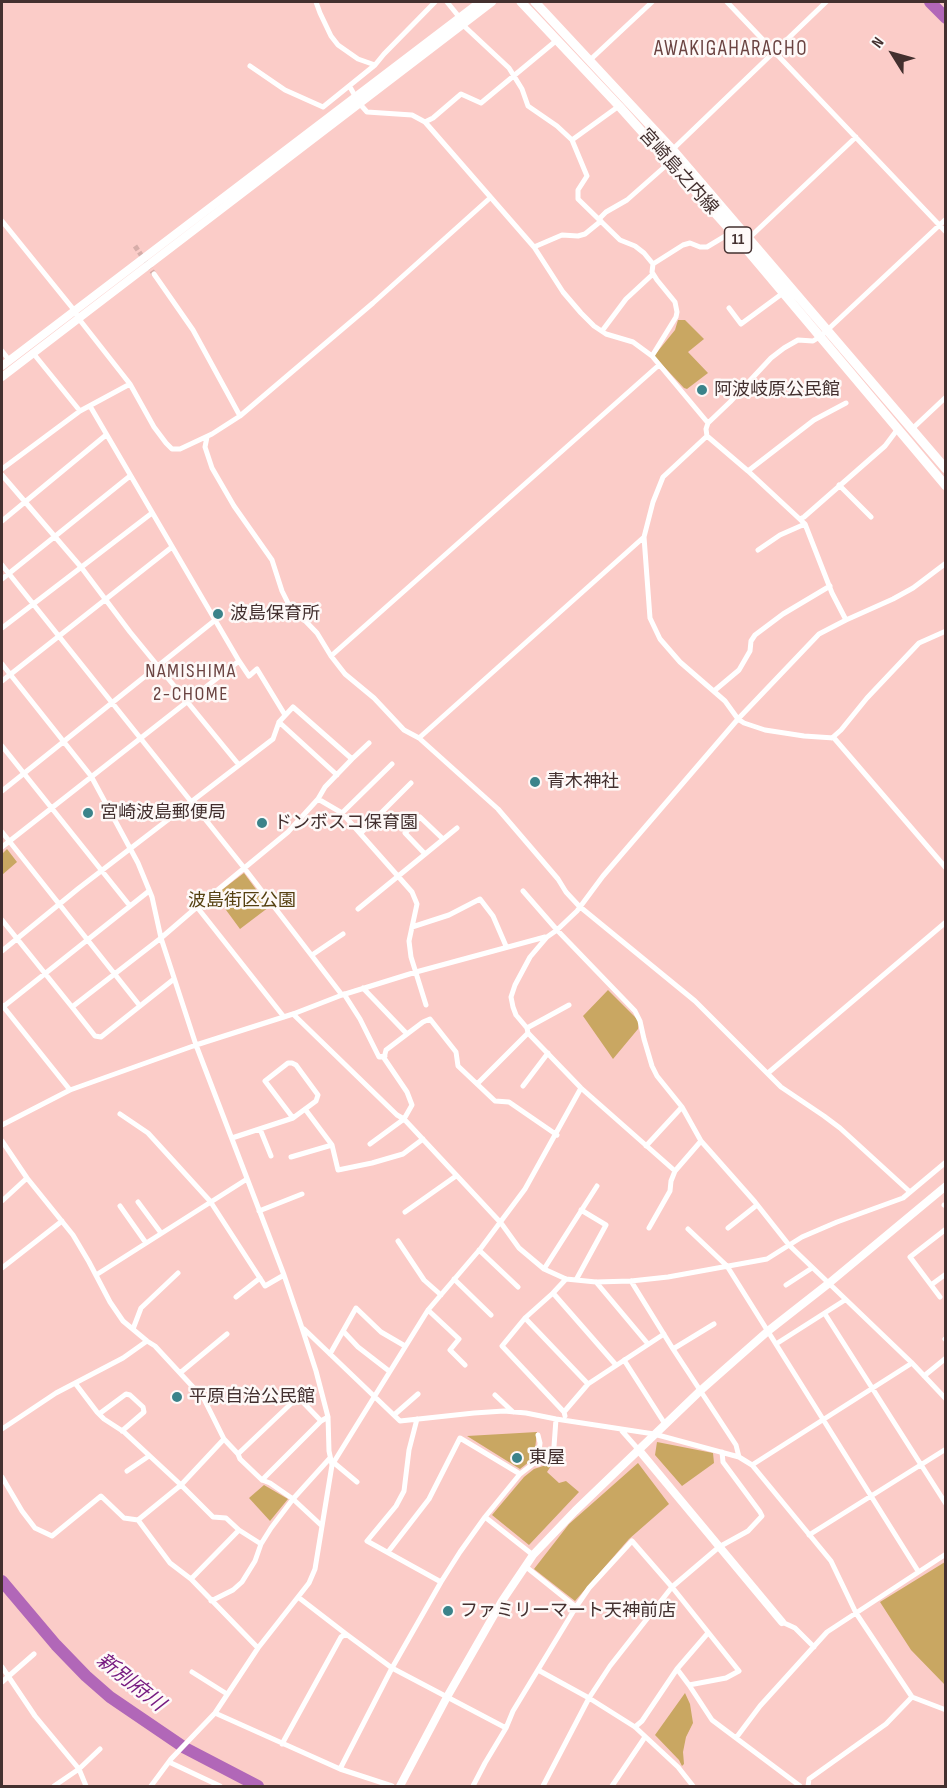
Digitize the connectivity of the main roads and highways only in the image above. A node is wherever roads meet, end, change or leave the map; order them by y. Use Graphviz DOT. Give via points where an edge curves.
graph roads {
  1 [pos="521,2"];
  2 [pos="535,2"];
  3 [pos="824,333"];
  4 [pos="945,469"];
  5 [pos="945,486"];
  1 -- 3 [label="main road, 宮崎島之内線 / 11" via="619,106 783,293"];
  2 -- 3 [label="main road, 宮崎島之内線 / 11" via="672,149"];
  3 -- 4 [label="main road, 宮崎島之内線 / 11"];
  3 -- 5 [label="main road, 宮崎島之内線 / 11"];
}
